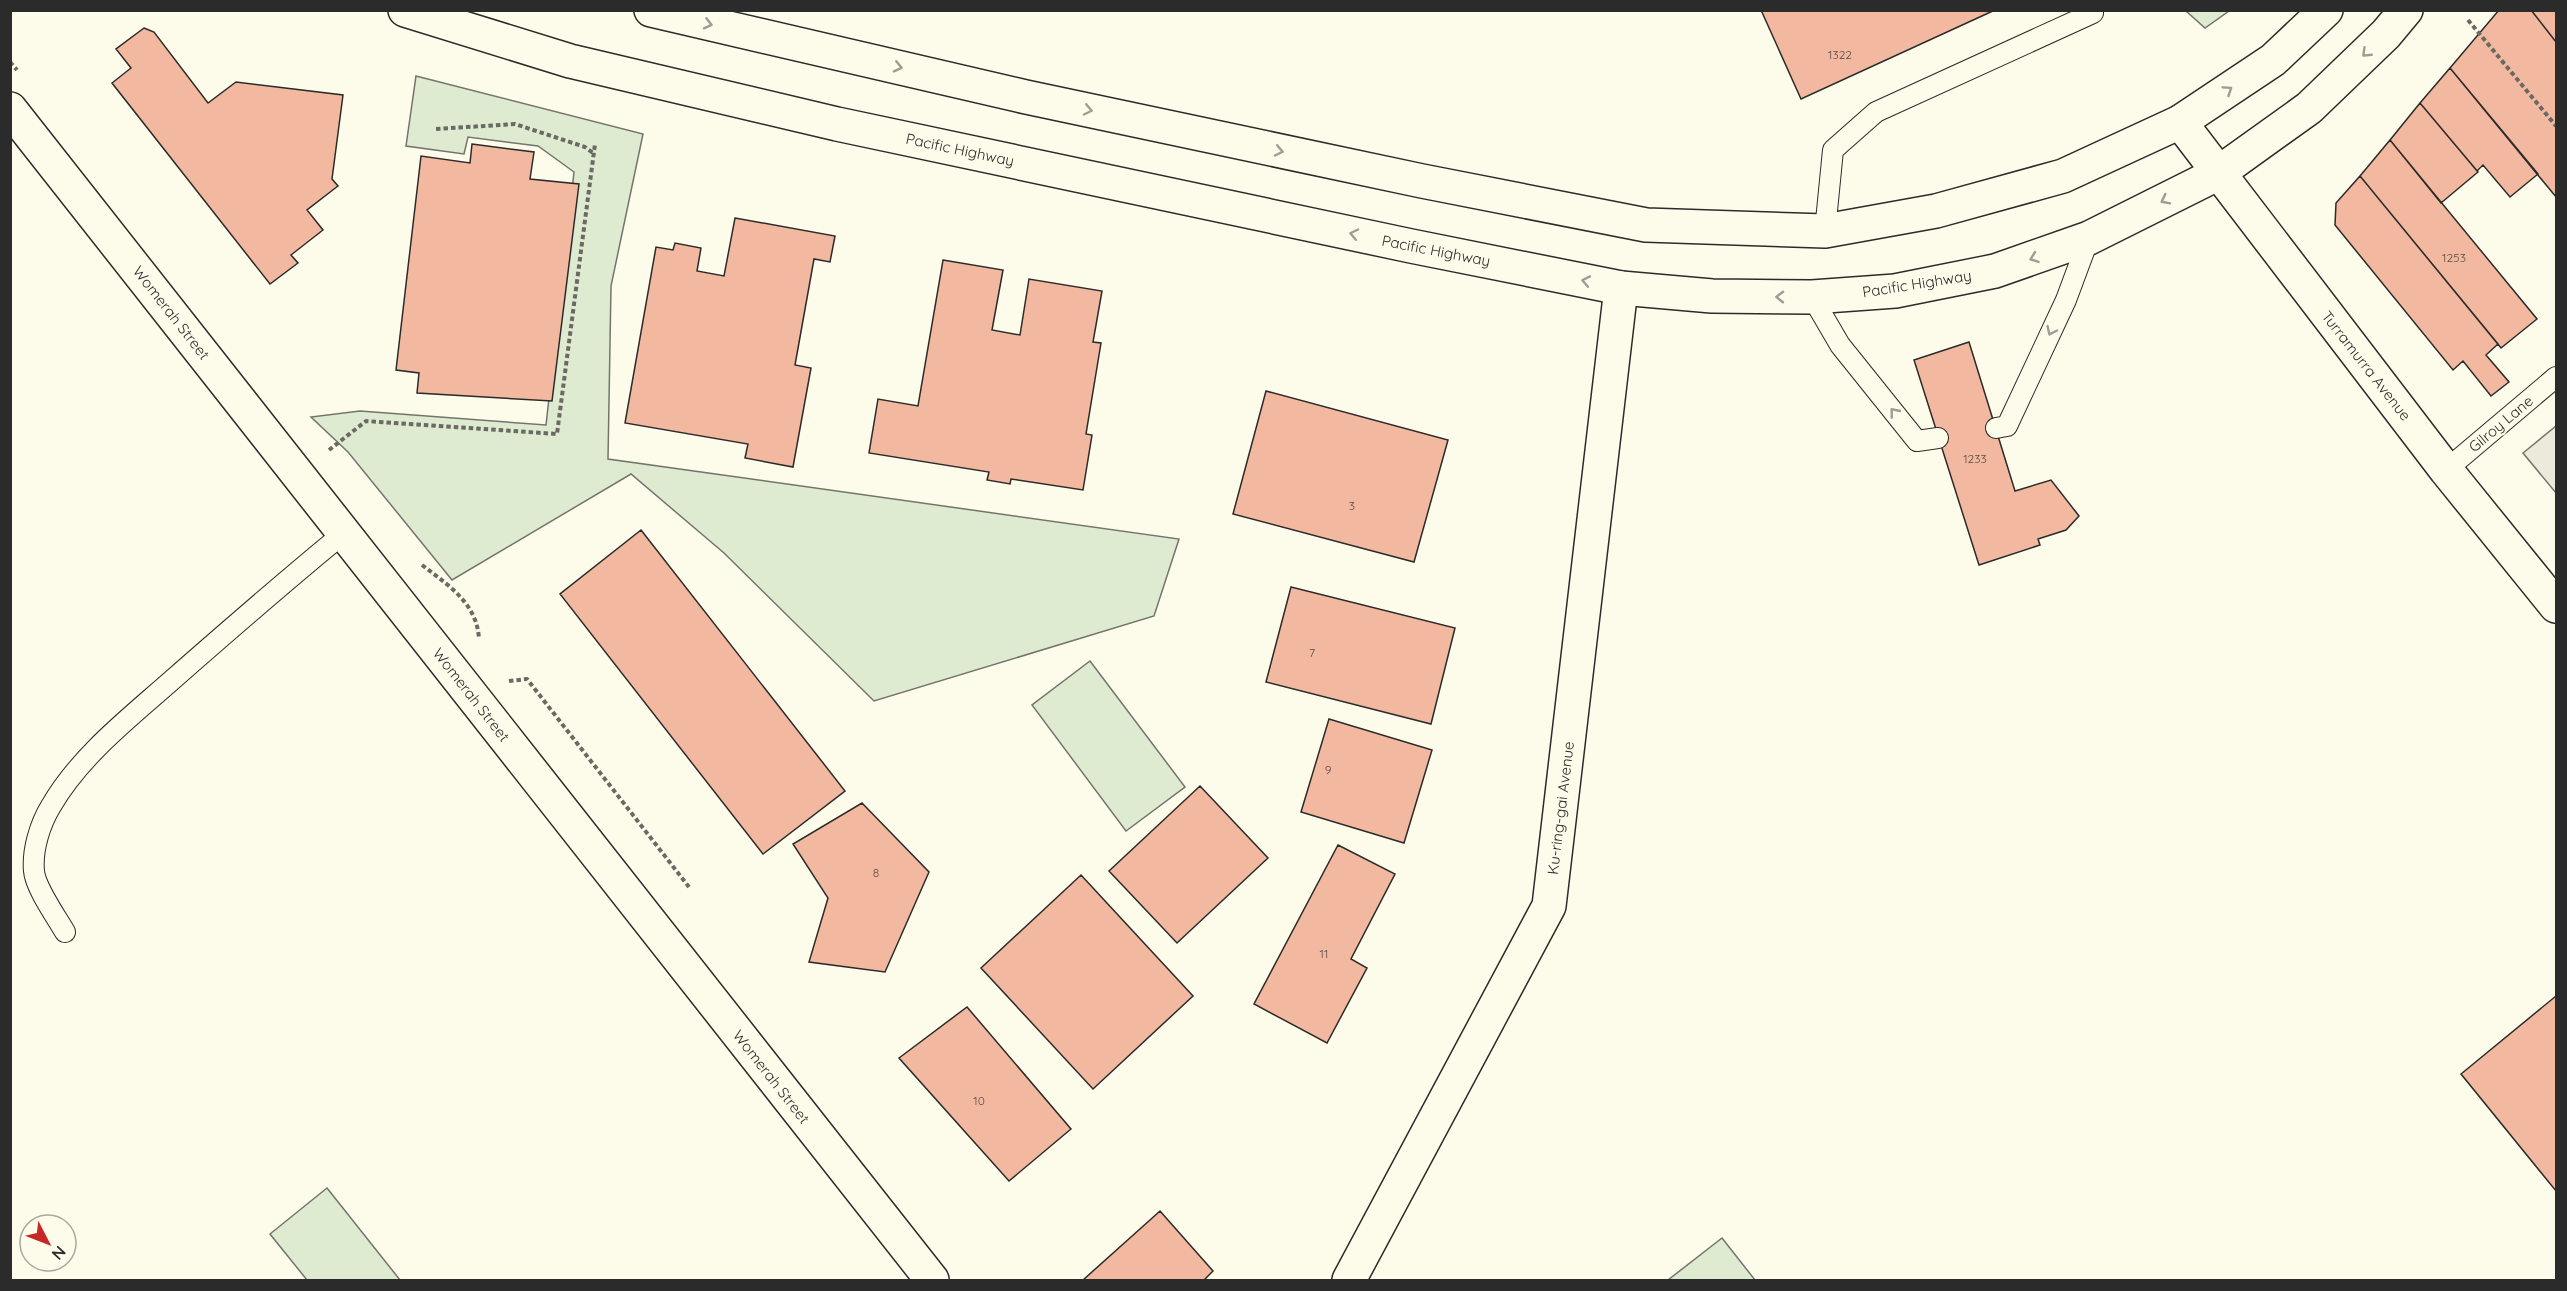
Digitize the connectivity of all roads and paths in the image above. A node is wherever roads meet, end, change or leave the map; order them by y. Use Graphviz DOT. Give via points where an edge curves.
graph roads {
  1 [pos="405,10"];
  2 [pos="651,10"];
  3 [pos="2091,10"];
  4 [pos="2326,10"];
  5 [pos="2406,10"];
  6 [pos="2468,20"];
  7 [pos="10,109"];
  8 [pos="2180,122"];
  9 [pos="2556,126"];
  10 [pos="436,129"];
  11 [pos="595,144"];
  12 [pos="593,153"];
  13 [pos="2217,174"];
  14 [pos="1825,231"];
  15 [pos="2089,238"];
  16 [pos="1621,288"];
  17 [pos="1812,297"];
  18 [pos="2556,377"];
  19 [pos="1996,428"];
  20 [pos="1938,438"];
  21 [pos="321,456"];
  22 [pos="2446,470"];
  23 [pos="344,533"];
  24 [pos="2556,606"];
  25 [pos="65,932"];
  26 [pos="932,1281"];
  27 [pos="1348,1281"];
  16 -- 1 [label="main road, Pacific Highway, one-way" via="837,124 570,62"];
  2 -- 14 [label="main road, one-way" via="1026,97 1646,225"];
  3 -- 14 [label="lane" via="2093,13 1876,112 1833,150"];
  8 -- 4 [label="main road, one-way" via="2272,60"];
  5 -- 13 [label="main road, Pacific Highway, one-way" via="2309,108"];
  6 -- 9 [label="path"];
  7 -- 23 [label="main road, Womerah Street"];
  8 -- 13 [label="main road, Turramurra Avenue"];
  8 -- 14 [label="main road" via="2063,176 1936,211"];
  10 -- 12 [label="path" via="515,124"];
  11 -- 12 [label="path"];
  12 -- 21 [label="path" via="557,434 366,422"];
  13 -- 15 [label="main road, Pacific Highway, one-way"];
  13 -- 22 [label="main road, Turramurra Avenue"];
  15 -- 17 [label="main road, Pacific Highway, one-way" via="1995,272 1895,291"];
  15 -- 19 [label="lane, one-way" via="2066,300 2007,426"];
  17 -- 16 [label="main road, Pacific Highway, one-way" via="1712,296"];
  16 -- 27 [label="main road, Ku-ring-gai Avenue" via="1550,906"];
  20 -- 17 [label="lane, one-way" via="1917,441 1840,345"];
  18 -- 22 [label="lane, Gilroy Lane"];
  22 -- 24 [label="main road, Turramurra Avenue"];
  23 -- 25 [label="lane" via="108,736 51,806 38,834 34,872"];
  23 -- 26 [label="main road, Womerah Street"];
}
